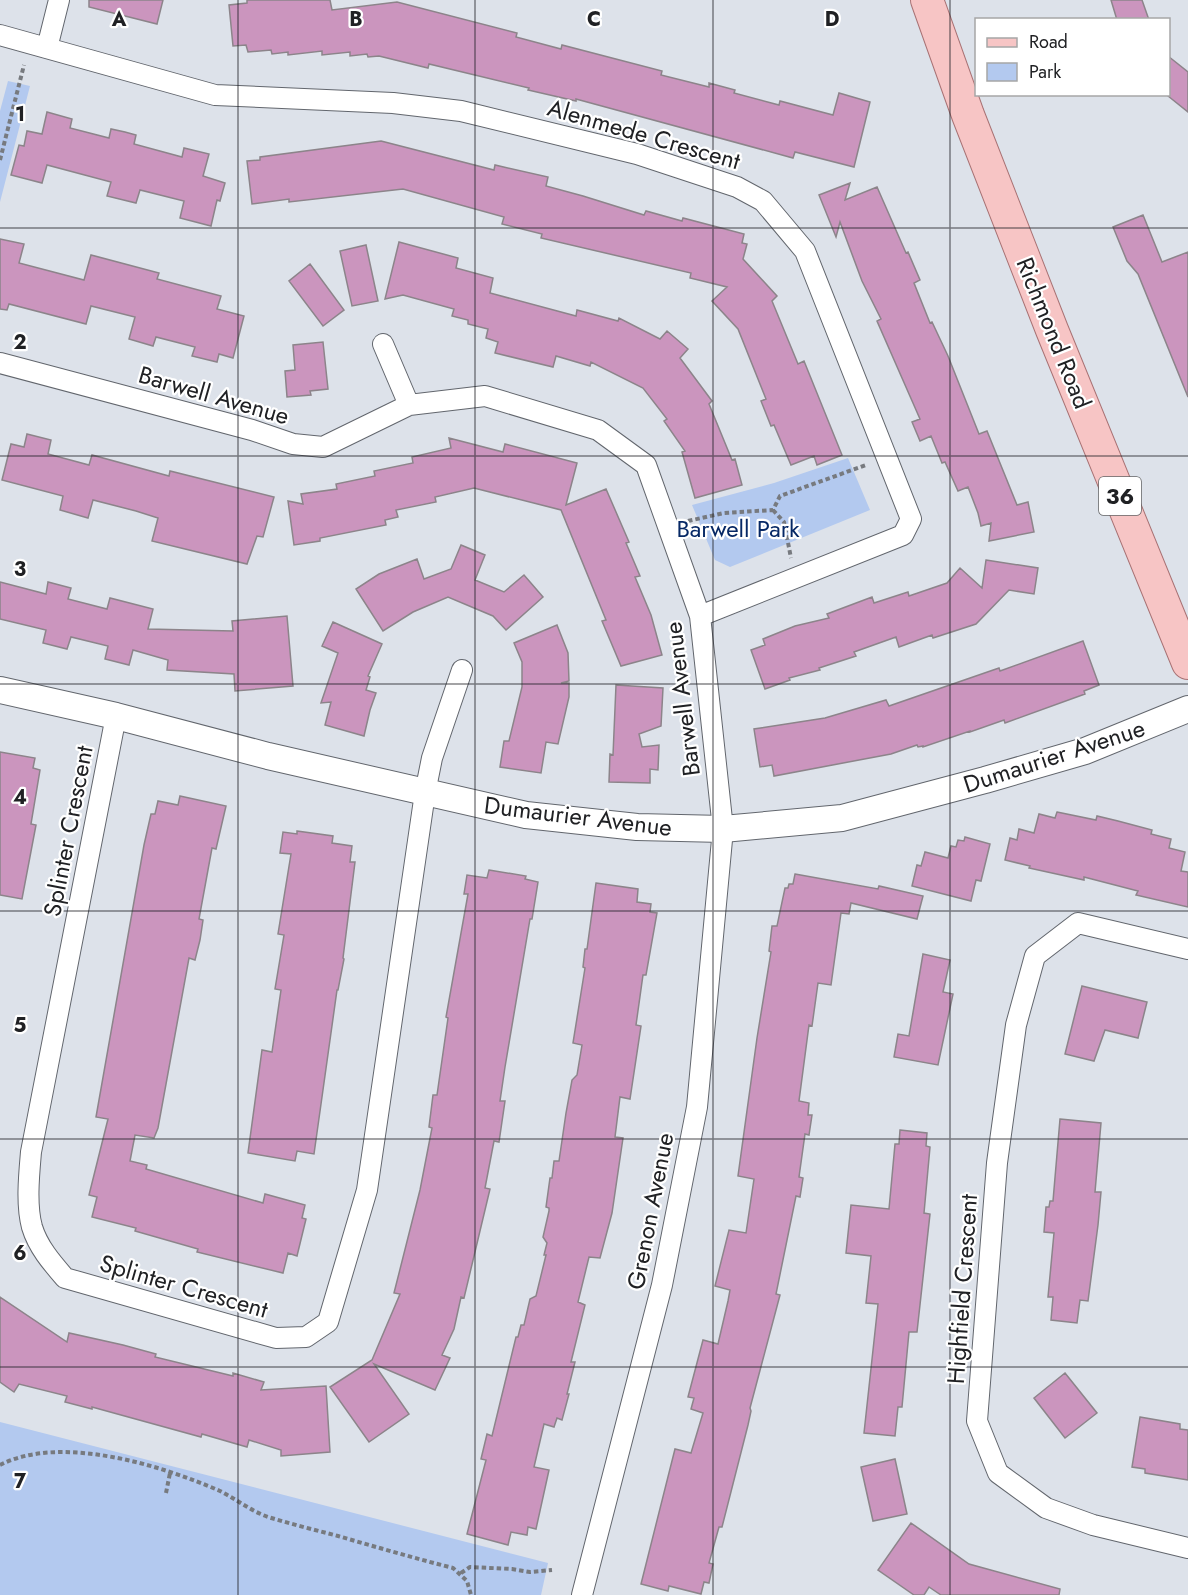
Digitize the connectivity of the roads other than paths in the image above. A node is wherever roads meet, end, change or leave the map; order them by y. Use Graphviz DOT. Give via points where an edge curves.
graph roads {
  1 [pos="59,0"];
  2 [pos="927,0"];
  3 [pos="0,35"];
  4 [pos="38,45"];
  5 [pos="383,344"];
  6 [pos="0,363"];
  7 [pos="409,405"];
  8 [pos="700,616"];
  9 [pos="1188,663"];
  10 [pos="462,670"];
  11 [pos="0,690"];
  12 [pos="1188,709"];
  13 [pos="116,716"];
  14 [pos="425,793"];
  15 [pos="723,829"];
  16 [pos="1188,949"];
  17 [pos="1188,1548"];
  18 [pos="582,1595"];
  1 -- 4 [label="street"];
  2 -- 9 [label="main road, Richmond Road / 36" via="1052,330"];
  3 -- 4 [label="street, Alenmede Crescent"];
  4 -- 8 [label="street, Alenmede Crescent" via="215,95 393,103 460,111 637,154 737,187 763,201 805,250 911,519 903,535"];
  5 -- 7 [label="street"];
  6 -- 7 [label="street, Barwell Avenue" via="293,444 323,447"];
  7 -- 8 [label="street, Barwell Avenue" via="484,396 598,430 646,465"];
  8 -- 15 [label="street, Barwell Avenue"];
  10 -- 14 [label="street, Splinter Crescent" via="432,758"];
  11 -- 13 [label="street, Dumaurier Avenue"];
  12 -- 15 [label="street, Dumaurier Avenue" via="1085,750 842,818"];
  13 -- 14 [label="street, Dumaurier Avenue"];
  13 -- 14 [label="street, Splinter Crescent" via="31,1152 28,1185 32,1227 47,1257 65,1278 276,1338 306,1337 328,1322 368,1190"];
  14 -- 15 [label="street, Dumaurier Avenue" via="526,815 637,827"];
  15 -- 18 [label="street, Grenon Avenue" via="697,1107 662,1285"];
  16 -- 17 [label="street, Highfield Crescent" via="1078,923 1035,956 1016,1025 997,1163 977,1421 998,1473 1046,1508 1093,1525"];
}
